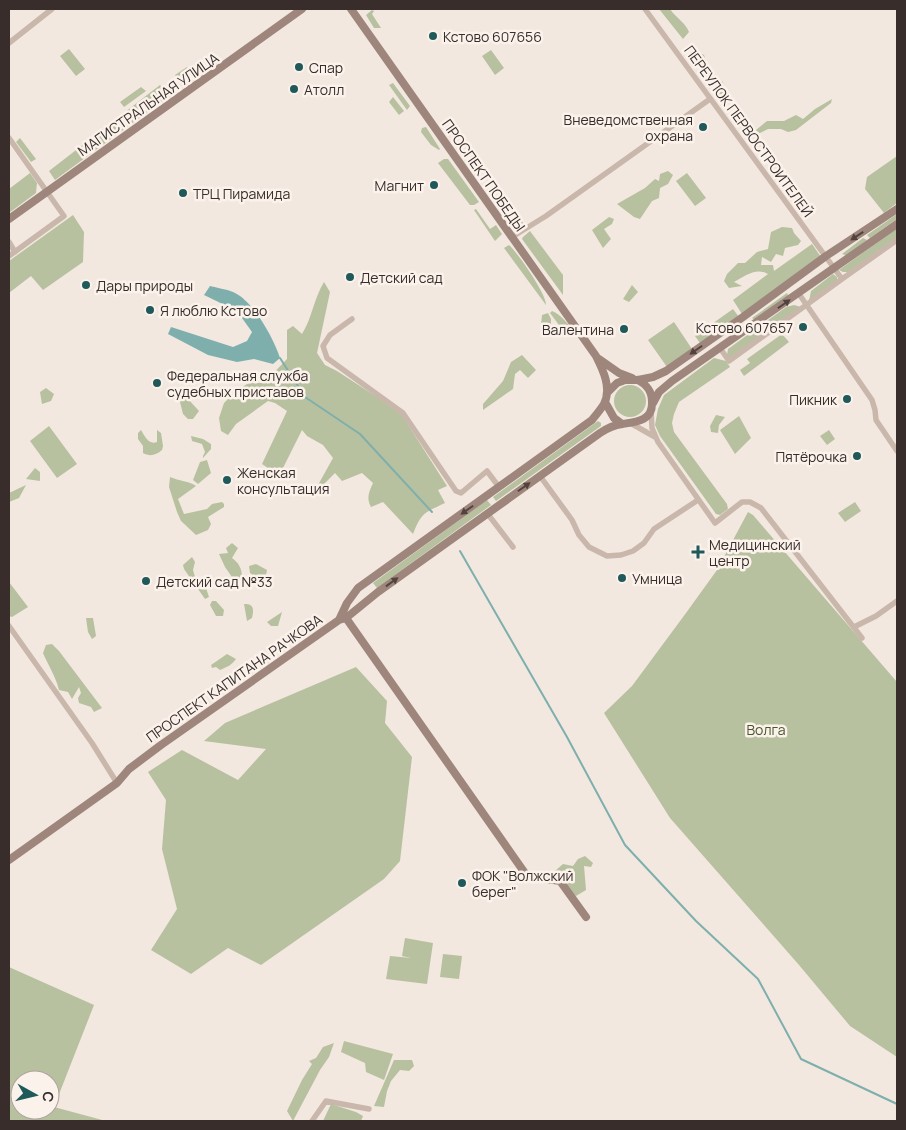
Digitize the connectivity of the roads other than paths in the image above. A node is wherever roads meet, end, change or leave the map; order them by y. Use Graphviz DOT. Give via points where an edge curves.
graph roads {
  1 [pos="52,9"];
  2 [pos="302,9"];
  3 [pos="350,9"];
  4 [pos="645,9"];
  5 [pos="9,43"];
  6 [pos="710,99"];
  7 [pos="9,138"];
  8 [pos="47,190"];
  9 [pos="897,209"];
  10 [pos="9,219"];
  11 [pos="897,224"];
  12 [pos="512,237"];
  13 [pos="897,240"];
  14 [pos="9,242"];
  15 [pos="15,252"];
  16 [pos="9,256"];
  17 [pos="826,256"];
  18 [pos="833,268"];
  19 [pos="842,279"];
  20 [pos="799,294"];
  21 [pos="806,305"];
  22 [pos="352,319"];
  23 [pos="720,348"];
  24 [pos="596,356"];
  25 [pos="666,371"];
  26 [pos="636,379"];
  27 [pos="672,381"];
  28 [pos="607,393"];
  29 [pos="605,402"];
  30 [pos="652,407"];
  31 [pos="622,424"];
  32 [pos="632,424"];
  33 [pos="655,437"];
  34 [pos="897,451"];
  35 [pos="540,476"];
  36 [pos="499,487"];
  37 [pos="698,500"];
  38 [pos="487,513"];
  39 [pos="513,547"];
  40 [pos="358,588"];
  41 [pos="368,600"];
  42 [pos="897,601"];
  43 [pos="342,619"];
  44 [pos="9,626"];
  45 [pos="854,627"];
  46 [pos="862,638"];
  47 [pos="117,783"];
  48 [pos="9,860"];
  49 [pos="586,917"];
  50 [pos="369,1109"];
  51 [pos="312,1121"];
  1 -- 5 [label="street"];
  2 -- 8 [label="street, МАГИСТРАЛЬНАЯ УЛИЦА"];
  3 -- 12 [label="street, ПРОСПЕКТ ПОБЕДЫ"];
  4 -- 6 [label="street, ПЕРЕУЛОК ПЕРВОСТРОИТЕЛЕЙ"];
  6 -- 12 [label="street"];
  6 -- 17 [label="street, ПЕРЕУЛОК ПЕРВОСТРОИТЕЛЕЙ"];
  7 -- 8 [label="street"];
  8 -- 10 [label="street, МАГИСТРАЛЬНАЯ УЛИЦА"];
  8 -- 15 [label="street" via="64,216"];
  9 -- 17 [label="street, one-way"];
  11 -- 18 [label="street"];
  12 -- 24 [label="street, ПРОСПЕКТ ПОБЕДЫ"];
  13 -- 19 [label="street"];
  14 -- 15 [label="street"];
  15 -- 16 [label="street"];
  17 -- 18 [label="street, ПЕРЕУЛОК ПЕРВОСТРОИТЕЛЕЙ"];
  17 -- 25 [label="street, one-way"];
  18 -- 19 [label="street, ПЕРЕУЛОК ПЕРВОСТРОИТЕЛЕЙ"];
  18 -- 20 [label="street"];
  19 -- 21 [label="street"];
  20 -- 21 [label="street"];
  23 -- 20 [label="street, one-way"];
  21 -- 23 [label="street" via="728,361"];
  21 -- 34 [label="street" via="872,400 876,420"];
  22 -- 36 [label="street" via="330,335 323,346 327,358 402,413 456,491 461,493 487,471"];
  23 -- 27 [label="street"];
  24 -- 26 [label="street" via="620,373"];
  24 -- 28 [label="street" via="604,371"];
  25 -- 26 [label="street"];
  25 -- 27 [label="street"];
  26 -- 28 [label="street" via="617,383"];
  26 -- 30 [label="street" via="649,388"];
  27 -- 30 [label="street" via="659,392"];
  28 -- 29 [label="street"];
  29 -- 31 [label="street" via="614,418"];
  29 -- 36 [label="street, ПРОСПЕКТ КАПИТАНА РАЧКОВА" via="592,420"];
  30 -- 32 [label="street" via="646,417"];
  30 -- 33 [label="street"];
  31 -- 32 [label="street"];
  31 -- 35 [label="street" via="600,433"];
  32 -- 33 [label="street"];
  33 -- 37 [label="street"];
  35 -- 37 [label="street" via="589,547 607,556 633,551 654,529"];
  38 -- 35 [label="street, one-way"];
  36 -- 40 [label="street, ПРОСПЕКТ КАПИТАНА РАЧКОВА, one-way"];
  37 -- 45 [label="street" via="715,523 742,502 761,508"];
  38 -- 39 [label="street"];
  41 -- 38 [label="street, one-way"];
  40 -- 41 [label="street"];
  40 -- 43 [label="street, ПРОСПЕКТ КАПИТАНА РАЧКОВА" via="347,603"];
  41 -- 43 [label="street"];
  42 -- 45 [label="street"];
  43 -- 47 [label="street, ПРОСПЕКТ КАПИТАНА РАЧКОВА" via="161,745 129,769"];
  43 -- 49 [label="street" via="528,876 560,881"];
  44 -- 47 [label="street" via="92,742"];
  45 -- 46 [label="street"];
  47 -- 48 [label="street, ПРОСПЕКТ КАПИТАНА РАЧКОВА"];
  50 -- 51 [label="street" via="326,1101"];
}
